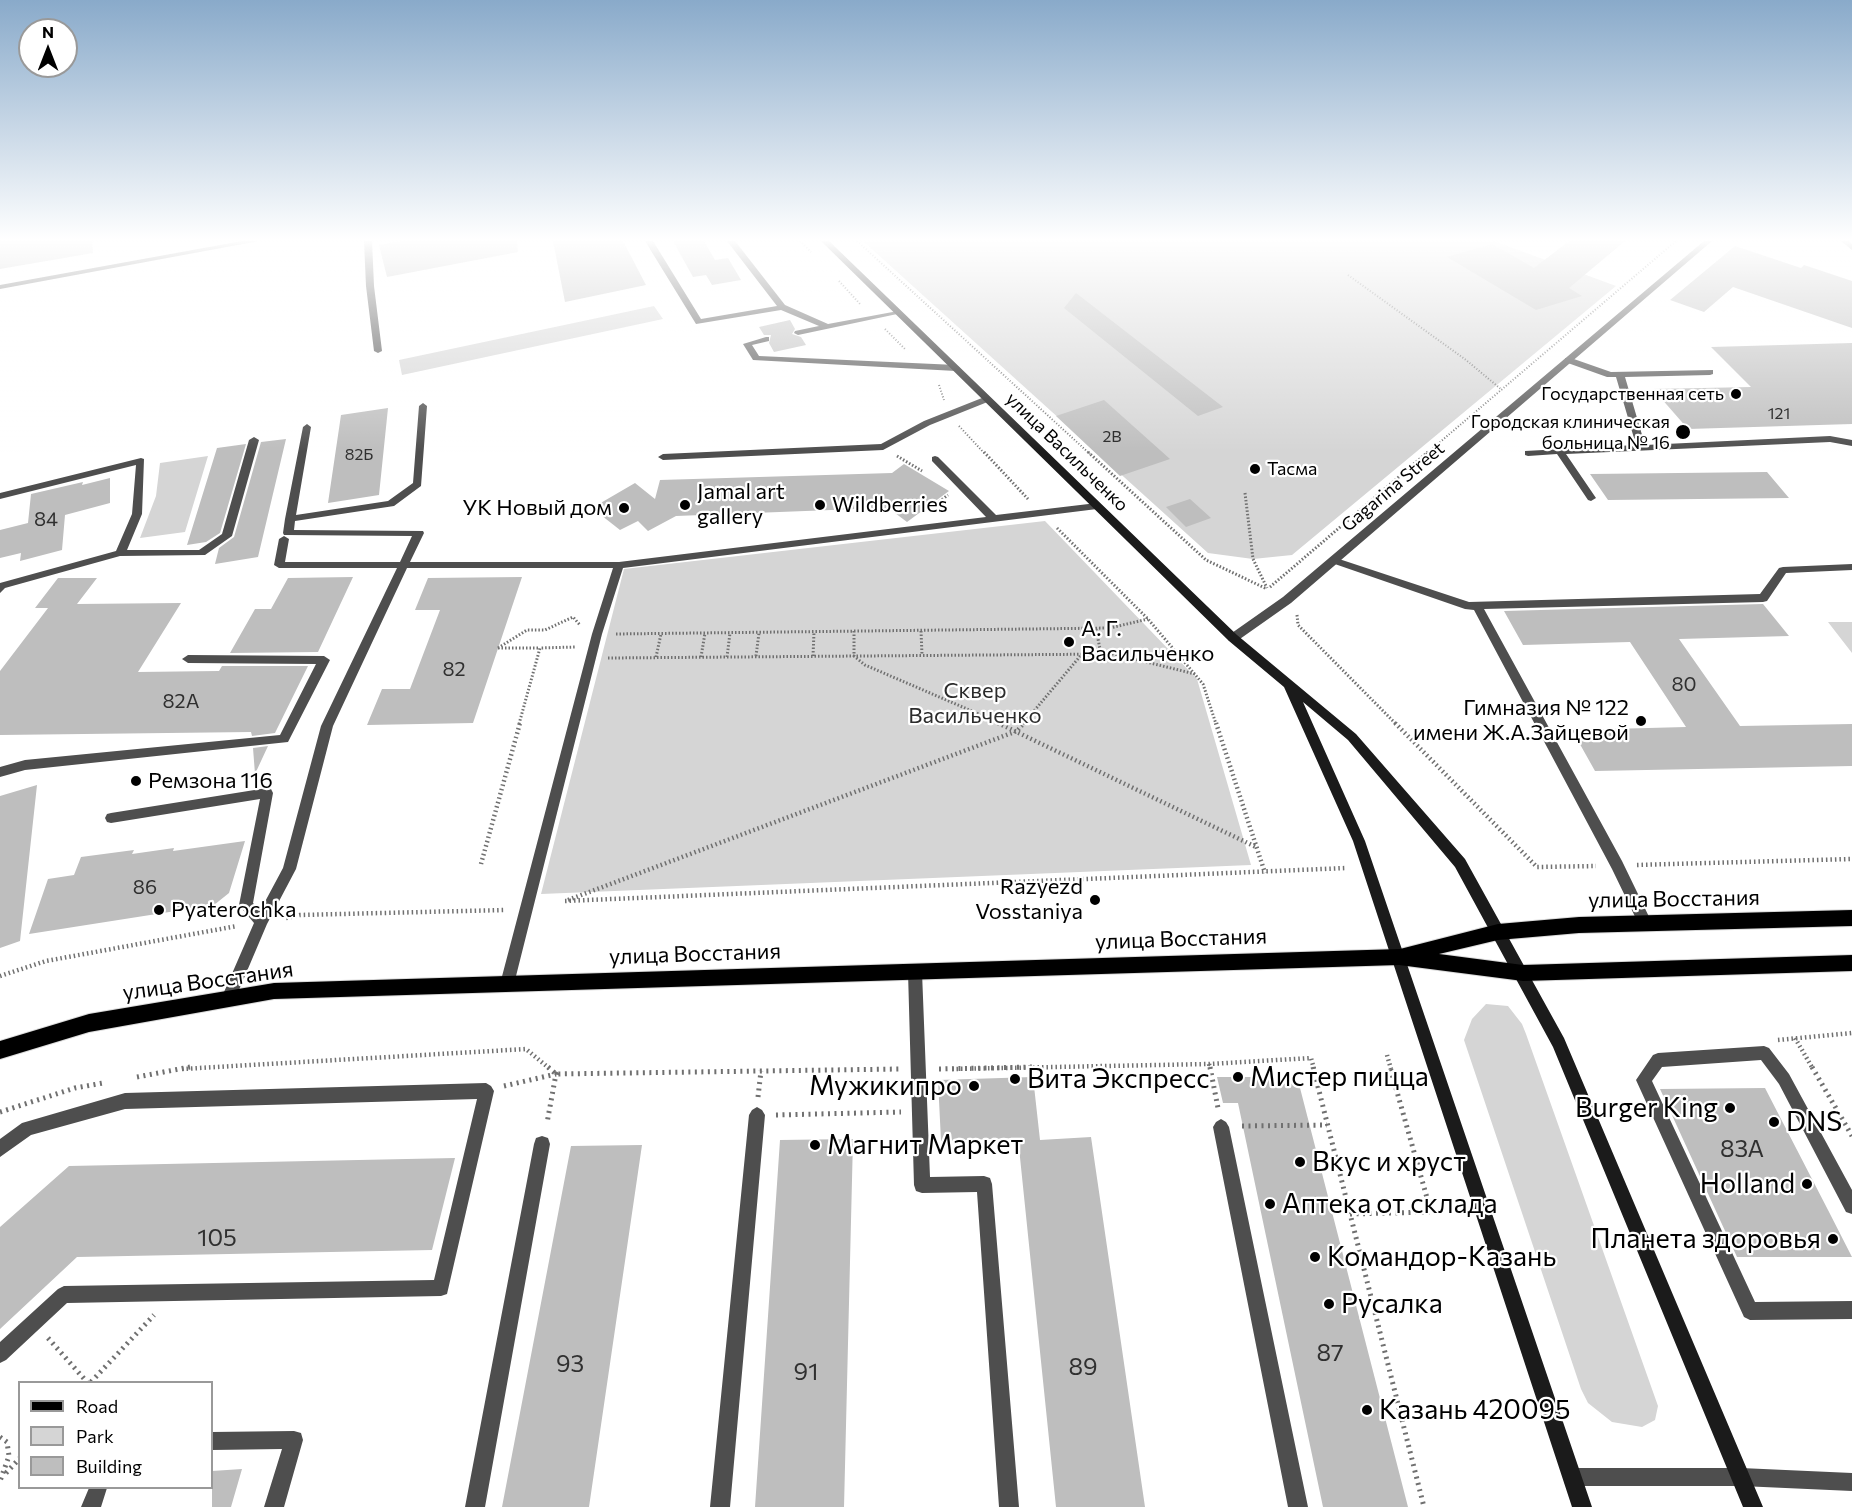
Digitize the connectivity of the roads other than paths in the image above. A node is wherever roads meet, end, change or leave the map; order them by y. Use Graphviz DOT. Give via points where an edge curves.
graph roads {
  1 [pos="373,311"];
  2 [pos="692,311"];
  3 [pos="758,311"];
  4 [pos="792,311"];
  5 [pos="1625,311"];
  6 [pos="898,313"];
  7 [pos="827,327"];
  8 [pos="798,333"];
  9 [pos="766,339"];
  10 [pos="378,351"];
  11 [pos="1568,360"];
  12 [pos="956,368"];
  13 [pos="1710,372"];
  14 [pos="1620,375"];
  15 [pos="987,399"];
  16 [pos="423,406"];
  17 [pos="307,427"];
  18 [pos="254,440"];
  19 [pos="1852,443"];
  20 [pos="1641,446"];
  21 [pos="1559,451"];
  22 [pos="1528,453"];
  23 [pos="663,458"];
  24 [pos="934,459"];
  25 [pos="0,496"];
  26 [pos="1591,498"];
  27 [pos="1097,506"];
  28 [pos="993,518"];
  29 [pos="290,519"];
  30 [pos="284,539"];
  31 [pos="120,553"];
  32 [pos="1333,560"];
  33 [pos="405,564"];
  34 [pos="619,565"];
  35 [pos="1852,567"];
  36 [pos="0,589"];
  37 [pos="1477,606"];
  38 [pos="1233,638"];
  39 [pos="188,659"];
  40 [pos="1289,684"];
  41 [pos="0,772"];
  42 [pos="111,818"];
  43 [pos="1852,918"];
  44 [pos="261,922"];
  45 [pos="1646,925"];
  46 [pos="1498,932"];
  47 [pos="1399,957"];
  48 [pos="1852,963"];
  49 [pos="915,972"];
  50 [pos="1523,973"];
  51 [pos="507,984"];
  52 [pos="228,999"];
  53 [pos="0,1050"];
  54 [pos="757,1115"];
  55 [pos="1221,1127"];
  56 [pos="542,1144"];
  57 [pos="0,1149"];
  58 [pos="1852,1206"];
  59 [pos="1852,1310"];
  60 [pos="0,1354"];
  61 [pos="213,1441"];
  62 [pos="1572,1477"];
  63 [pos="1741,1477"];
  64 [pos="1852,1482"];
  65 [pos="99,1489"];
  66 [pos="91,1507"];
  67 [pos="274,1507"];
  68 [pos="476,1507"];
  69 [pos="720,1507"];
  70 [pos="1010,1507"];
  71 [pos="1299,1507"];
  72 [pos="1582,1507"];
  73 [pos="1753,1507"];
  1 -- 10 [label="street"];
  2 -- 3 [label="street" via="699,322"];
  4 -- 7 [label="street"];
  5 -- 11 [label="street, Gagarina Street"];
  6 -- 7 [label="street"];
  6 -- 12 [label="main road, улица Васильченко"];
  7 -- 8 [label="street"];
  9 -- 12 [label="street" via="747,344 756,358"];
  11 -- 14 [label="street"];
  11 -- 32 [label="street, Gagarina Street"];
  12 -- 15 [label="main road, улица Васильченко"];
  13 -- 14 [label="street"];
  14 -- 20 [label="street"];
  15 -- 23 [label="street" via="947,414 884,447"];
  15 -- 27 [label="main road, улица Васильченко"];
  16 -- 29 [label="street" via="418,484 391,504"];
  17 -- 29 [label="street"];
  18 -- 31 [label="street" via="227,536 201,553"];
  19 -- 20 [label="street" via="1830,439"];
  20 -- 21 [label="street"];
  21 -- 22 [label="street"];
  21 -- 26 [label="street"];
  24 -- 28 [label="street"];
  25 -- 31 [label="street" via="141,461 137,514"];
  27 -- 28 [label="street"];
  27 -- 38 [label="main road, улица Васильченко"];
  28 -- 34 [label="street"];
  29 -- 33 [label="street" via="288,533 419,533"];
  30 -- 33 [label="street" via="279,565"];
  31 -- 36 [label="street"];
  32 -- 37 [label="street"];
  32 -- 38 [label="street, Gagarina Street" via="1287,600"];
  33 -- 34 [label="street"];
  33 -- 44 [label="street" via="327,726 289,869"];
  34 -- 51 [label="street"];
  35 -- 37 [label="street" via="1783,570 1763,598"];
  37 -- 45 [label="street"];
  38 -- 40 [label="main road, улица Васильченко"];
  39 -- 41 [label="street" via="324,660 284,739 25,765"];
  40 -- 46 [label="main road, улица Васильченко" via="1352,737 1460,863"];
  40 -- 47 [label="main road, улица Васильченко" via="1359,841"];
  42 -- 44 [label="street" via="267,793 246,905"];
  43 -- 45 [label="main road, улица Восстания"];
  44 -- 52 [label="street"];
  45 -- 46 [label="main road, улица Восстания" via="1579,925"];
  46 -- 47 [label="main road, улица Восстания"];
  46 -- 50 [label="main road"];
  47 -- 49 [label="main road, улица Восстания"];
  47 -- 50 [label="main road, улица Восстания"];
  47 -- 62 [label="main road, улица Васильченко"];
  48 -- 50 [label="main road, улица Восстания"];
  49 -- 51 [label="main road, улица Восстания"];
  49 -- 70 [label="street" via="922,1185 984,1184"];
  50 -- 63 [label="main road" via="1558,1043"];
  51 -- 52 [label="main road, улица Восстания" via="274,991"];
  52 -- 53 [label="main road, улица Восстания" via="89,1023"];
  54 -- 69 [label="street"];
  55 -- 71 [label="street"];
  56 -- 68 [label="street"];
  57 -- 60 [label="street" via="27,1128 124,1101 486,1091 441,1288 64,1295"];
  58 -- 59 [label="street" via="1784,1079 1764,1053 1658,1060 1644,1080 1749,1311"];
  61 -- 67 [label="street" via="294,1440"];
  62 -- 63 [label="street"];
  62 -- 72 [label="main road, улица Васильченко"];
  63 -- 64 [label="street"];
  63 -- 73 [label="main road"];
  65 -- 66 [label="street"];
}
